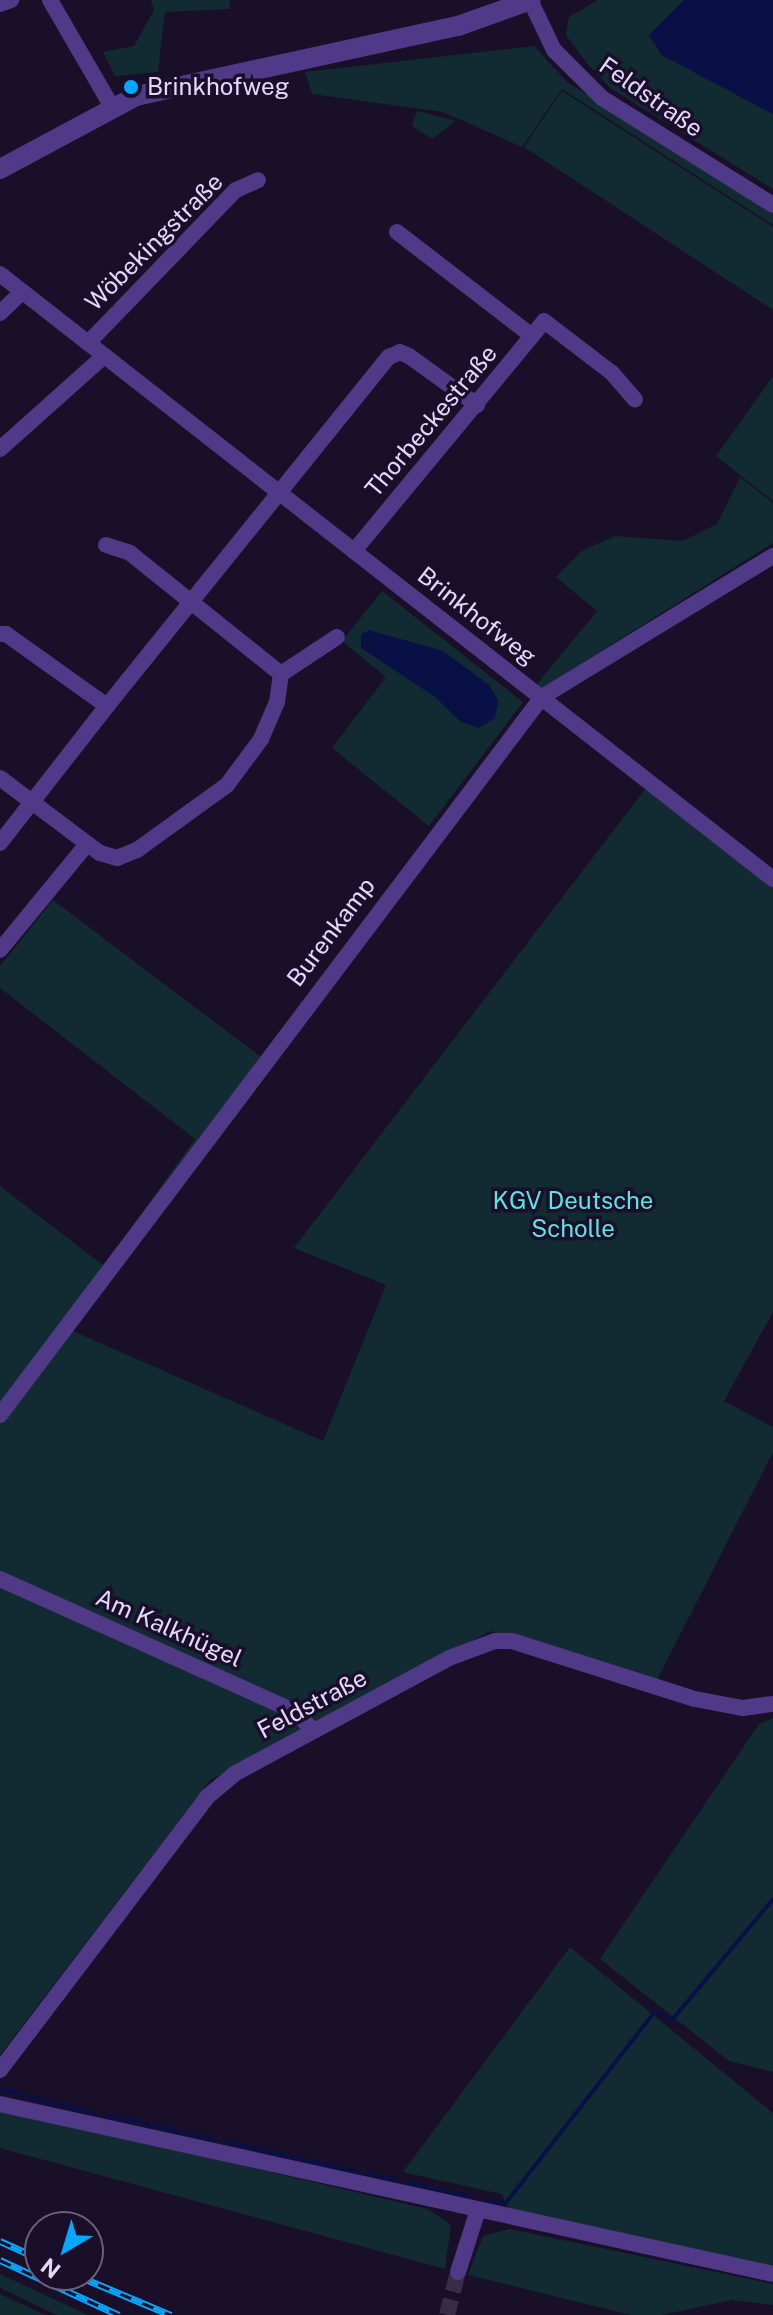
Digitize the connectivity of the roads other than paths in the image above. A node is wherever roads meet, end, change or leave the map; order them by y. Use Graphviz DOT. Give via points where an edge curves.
graph roads {
  1 [pos="11,0"];
  2 [pos="50,0"];
  3 [pos="530,0"];
  4 [pos="0,4"];
  5 [pos="112,107"];
  6 [pos="0,169"];
  7 [pos="258,180"];
  8 [pos="773,205"];
  9 [pos="397,232"];
  10 [pos="0,274"];
  11 [pos="22,292"];
  12 [pos="0,313"];
  13 [pos="532,336"];
  14 [pos="88,343"];
  15 [pos="104,356"];
  16 [pos="635,399"];
  17 [pos="477,405"];
  18 [pos="0,449"];
  19 [pos="279,491"];
  20 [pos="106,545"];
  21 [pos="354,551"];
  22 [pos="773,556"];
  23 [pos="191,600"];
  24 [pos="0,634"];
  25 [pos="337,637"];
  26 [pos="281,674"];
  27 [pos="542,697"];
  28 [pos="107,706"];
  29 [pos="0,778"];
  30 [pos="33,802"];
  31 [pos="0,843"];
  32 [pos="87,844"];
  33 [pos="773,879"];
  34 [pos="0,950"];
  35 [pos="0,1415"];
  36 [pos="0,1579"];
  37 [pos="773,1704"];
  38 [pos="312,1730"];
  39 [pos="0,2070"];
  40 [pos="0,2104"];
  41 [pos="478,2210"];
  42 [pos="458,2272"];
  43 [pos="773,2274"];
  1 -- 4 [label="street"];
  2 -- 5 [label="street"];
  3 -- 5 [label="street" via="458,26 159,90"];
  3 -- 8 [label="street, Feldstraße" via="554,50 602,98"];
  5 -- 6 [label="street"];
  7 -- 14 [label="street, Wöbekingstraße" via="236,190"];
  9 -- 13 [label="street"];
  10 -- 11 [label="street, Brinkhofweg"];
  11 -- 12 [label="street"];
  11 -- 14 [label="street, Brinkhofweg"];
  13 -- 16 [label="street, Thorbeckestraße" via="544,321 612,373"];
  13 -- 17 [label="street, Thorbeckestraße"];
  14 -- 15 [label="street, Brinkhofweg"];
  15 -- 18 [label="street"];
  15 -- 19 [label="street, Brinkhofweg"];
  17 -- 19 [label="street" via="400,352 389,357 309,462"];
  17 -- 21 [label="street, Thorbeckestraße"];
  19 -- 21 [label="street, Brinkhofweg"];
  19 -- 23 [label="street"];
  20 -- 23 [label="street" via="130,553"];
  21 -- 27 [label="street, Brinkhofweg"];
  22 -- 27 [label="street, Burenkamp"];
  23 -- 26 [label="street"];
  23 -- 28 [label="street"];
  24 -- 28 [label="street"];
  25 -- 26 [label="street"];
  26 -- 32 [label="street" via="277,702 261,739 220,792 184,821 117,858"];
  27 -- 33 [label="street, Brinkhofweg"];
  27 -- 35 [label="street, Burenkamp"];
  28 -- 30 [label="street"];
  29 -- 30 [label="street"];
  30 -- 31 [label="street"];
  30 -- 32 [label="street"];
  32 -- 34 [label="street"];
  36 -- 38 [label="street, Am Kalkhügel" via="298,1713"];
  37 -- 38 [label="street, Feldstraße" via="743,1708 695,1699 512,1641 495,1641 449,1658"];
  38 -- 39 [label="street, Feldstraße" via="234,1774 207,1797"];
  40 -- 41 [label="street"];
  41 -- 42 [label="street"];
  41 -- 43 [label="street"];
}
